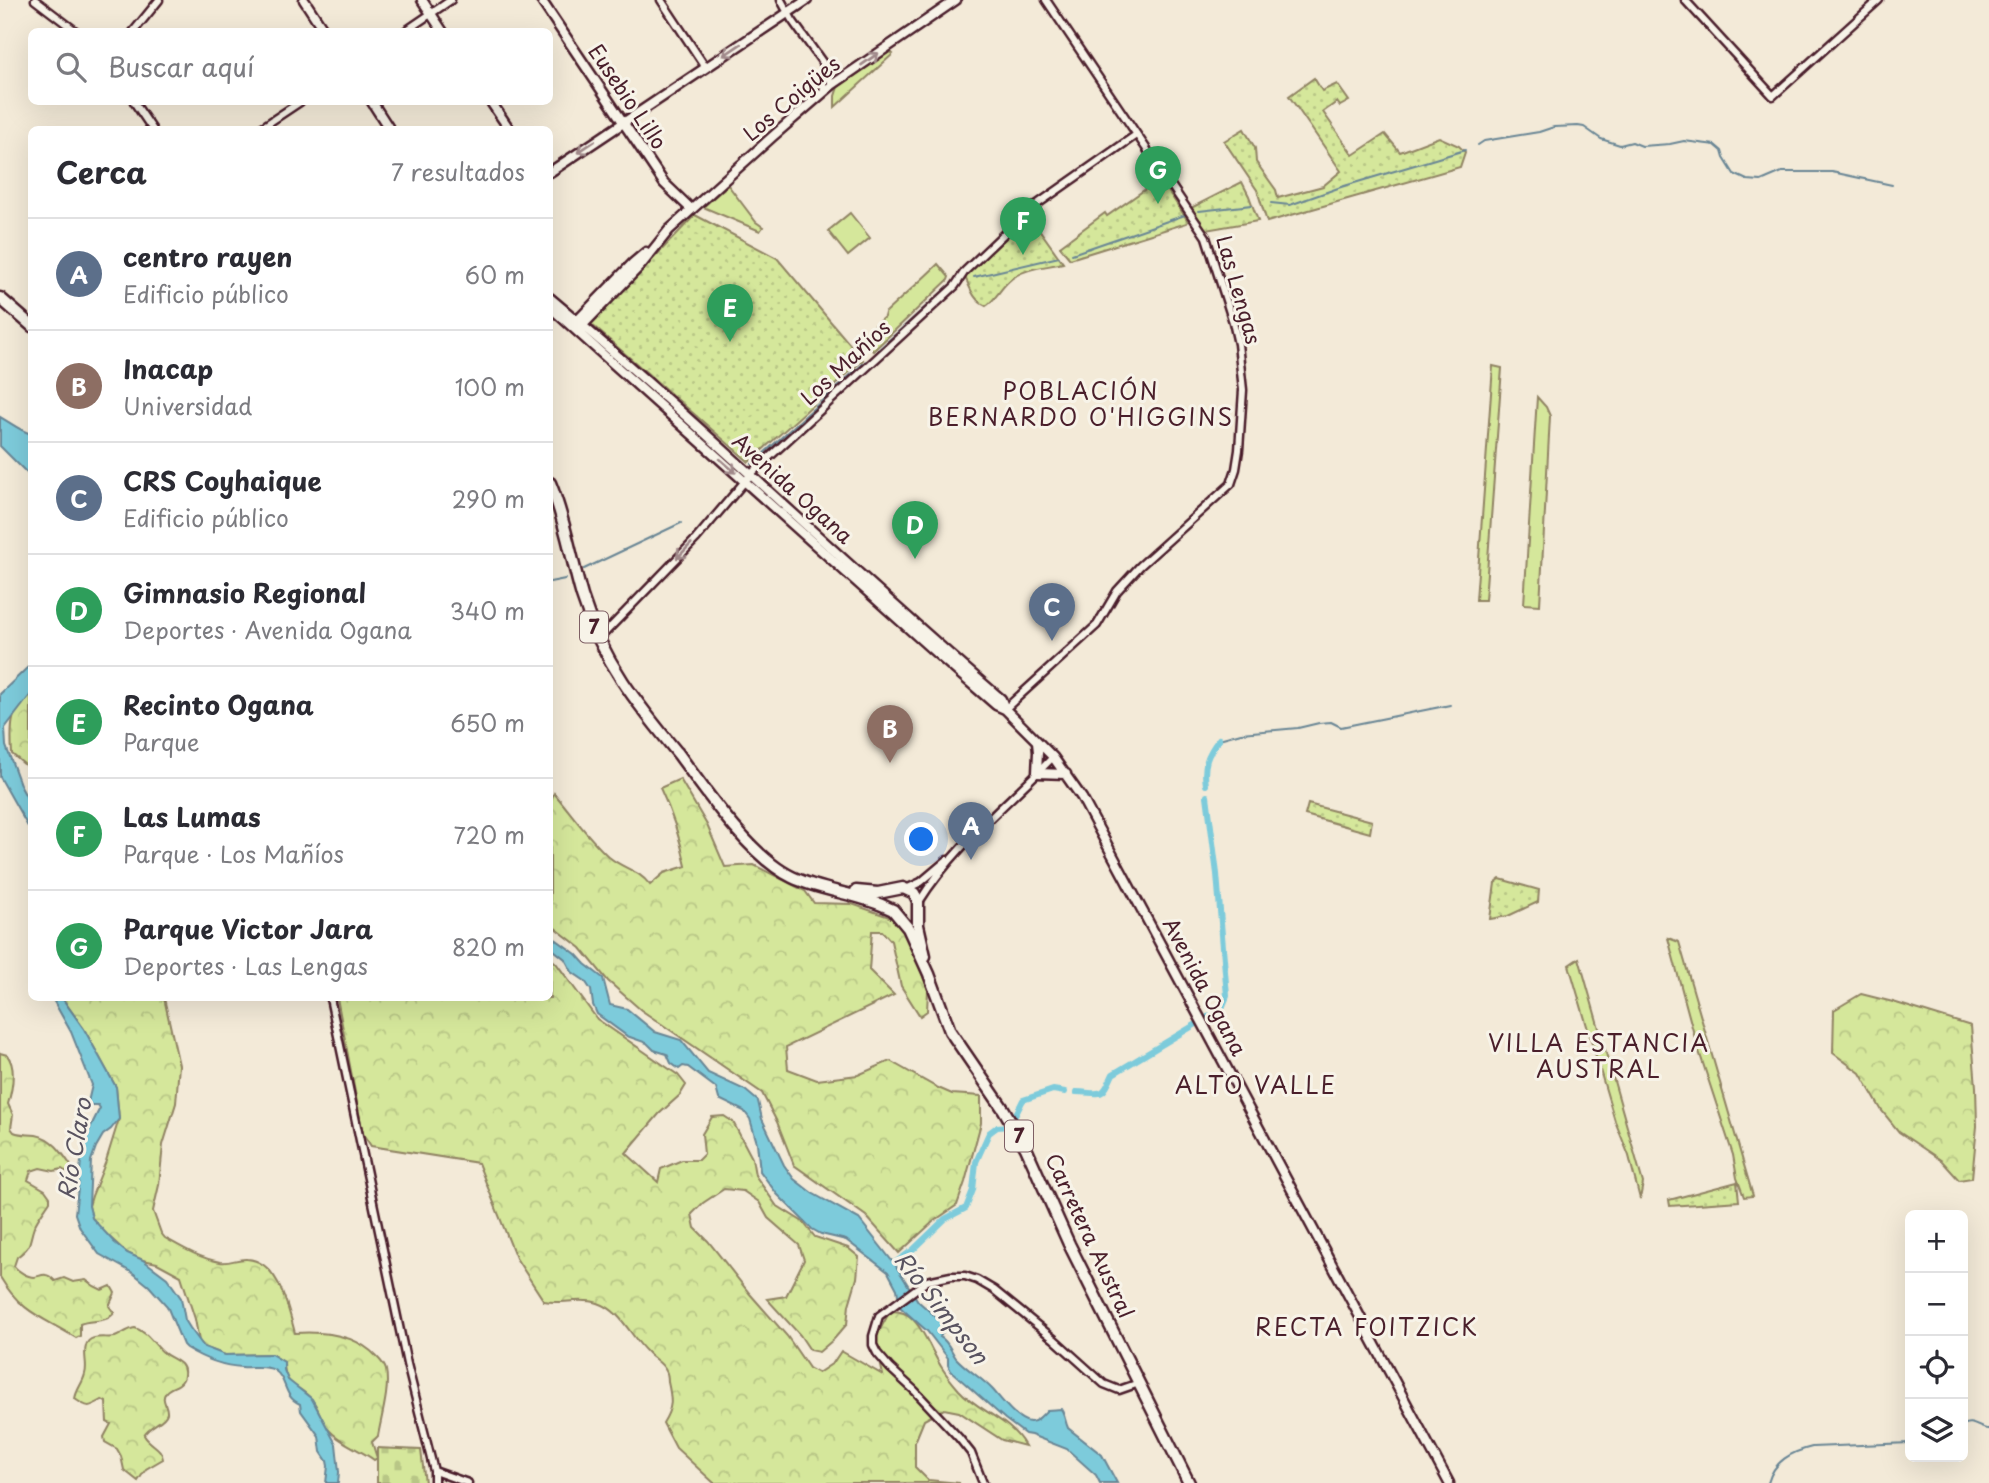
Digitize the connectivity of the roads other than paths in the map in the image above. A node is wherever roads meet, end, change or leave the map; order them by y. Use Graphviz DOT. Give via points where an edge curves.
graph roads {
  1 [pos="34,0"];
  2 [pos="159,0"];
  3 [pos="304,0"];
  4 [pos="422,0"];
  5 [pos="451,0"];
  6 [pos="541,0"];
  7 [pos="661,0"];
  8 [pos="781,0"];
  9 [pos="807,0"];
  10 [pos="956,0"];
  11 [pos="1046,0"];
  12 [pos="1685,0"];
  13 [pos="1879,0"];
  14 [pos="789,12"];
  15 [pos="431,13"];
  16 [pos="72,28"];
  17 [pos="136,28"];
  18 [pos="322,28"];
  19 [pos="410,28"];
  20 [pos="440,28"];
  21 [pos="825,66"];
  22 [pos="706,68"];
  23 [pos="832,85"];
  24 [pos="824,92"];
  25 [pos="136,105"];
  26 [pos="296,105"];
  27 [pos="374,105"];
  28 [pos="493,105"];
  29 [pos="623,122"];
  30 [pos="150,126"];
  31 [pos="264,126"];
  32 [pos="387,126"];
  33 [pos="507,126"];
  34 [pos="1136,135"];
  35 [pos="553,170"];
  36 [pos="691,209"];
  37 [pos="0,298"];
  38 [pos="553,301"];
  39 [pos="0,306"];
  40 [pos="553,309"];
  41 [pos="577,324"];
  42 [pos="28,325"];
  43 [pos="28,326"];
  44 [pos="748,477"];
  45 [pos="553,490"];
  46 [pos="598,639"];
  47 [pos="1005,709"];
  48 [pos="1037,741"];
  49 [pos="1053,757"];
  50 [pos="1037,772"];
  51 [pos="1066,775"];
  52 [pos="959,850"];
  53 [pos="831,889"];
  54 [pos="902,889"];
  55 [pos="917,905"];
  56 [pos="894,912"];
  57 [pos="929,974"];
  58 [pos="331,1001"];
  59 [pos="1139,1383"];
  60 [pos="434,1471"];
  61 [pos="434,1483"];
  62 [pos="468,1483"];
  63 [pos="983,1483"];
  64 [pos="1189,1483"];
  65 [pos="1449,1483"];
  1 -- 16 [label="street"];
  2 -- 17 [label="street"];
  3 -- 18 [label="main road"];
  4 -- 15 [label="main road"];
  5 -- 15 [label="street"];
  6 -- 29 [label="main road, Eusebio Lillo"];
  7 -- 22 [label="street"];
  8 -- 14 [label="street"];
  9 -- 14 [label="main road"];
  23 -- 10 [label="main road, Los Coigües, one-way"];
  11 -- 34 [label="street, Las Lengas"];
  12 -- 13 [label="street" via="1773,96"];
  14 -- 21 [label="street"];
  14 -- 22 [label="main road, one-way"];
  15 -- 19 [label="street"];
  15 -- 20 [label="main road"];
  21 -- 23 [label="street"];
  21 -- 24 [label="street"];
  22 -- 29 [label="main road"];
  23 -- 24 [label="main road, Los Coigües"];
  24 -- 36 [label="main road, Los Coigües"];
  25 -- 30 [label="street"];
  26 -- 31 [label="street"];
  27 -- 32 [label="main road"];
  28 -- 33 [label="main road"];
  29 -- 35 [label="main road, one-way"];
  29 -- 36 [label="main road, Eusebio Lillo" via="664,183"];
  34 -- 44 [label="street, Los Mañíos" via="1029,210 955,286"];
  34 -- 47 [label="street, Las Lengas" via="1206,237 1233,322 1243,390 1236,469 1231,484 1124,583 1097,625"];
  36 -- 41 [label="main road, Los Coigües"];
  37 -- 42 [label="highway"];
  38 -- 41 [label="main road, Avenida Ogana"];
  39 -- 43 [label="highway"];
  40 -- 41 [label="main road, Avenida Ogana"];
  41 -- 44 [label="main road, Avenida Ogana"];
  44 -- 46 [label="street, Los Mañíos, one-way" via="696,539"];
  44 -- 47 [label="main road, Avenida Ogana" via="1001,699"];
  45 -- 46 [label="highway, 7"];
  46 -- 53 [label="highway, 7" via="627,690 750,843 793,878"];
  47 -- 48 [label="main road, Avenida Ogana"];
  48 -- 49 [label="main road, Avenida Ogana"];
  48 -- 50 [label="main road"];
  49 -- 50 [label="street"];
  49 -- 51 [label="main road, Avenida Ogana"];
  50 -- 51 [label="main road"];
  50 -- 52 [label="street"];
  51 -- 65 [label="main road, Avenida Ogana"];
  52 -- 54 [label="street" via="921,882"];
  52 -- 55 [label="street"];
  53 -- 54 [label="highway, 7" via="878,893"];
  53 -- 56 [label="highway, 7"];
  54 -- 55 [label="highway" via="916,895"];
  54 -- 56 [label="highway" via="891,897"];
  55 -- 56 [label="highway" via="908,916"];
  55 -- 57 [label="highway, Carretera Austral / 7"];
  56 -- 57 [label="highway, Carretera Austral / 7" via="908,928"];
  57 -- 59 [label="highway, Carretera Austral / 7" via="950,1031 1026,1148"];
  58 -- 60 [label="street"];
  59 -- 63 [label="street" via="1119,1390 1104,1384 977,1280 951,1276 927,1281 879,1316 873,1345 971,1453"];
  59 -- 64 [label="highway, Carretera Austral / 7"];
  60 -- 61 [label="street"];
  60 -- 62 [label="street"];
}
